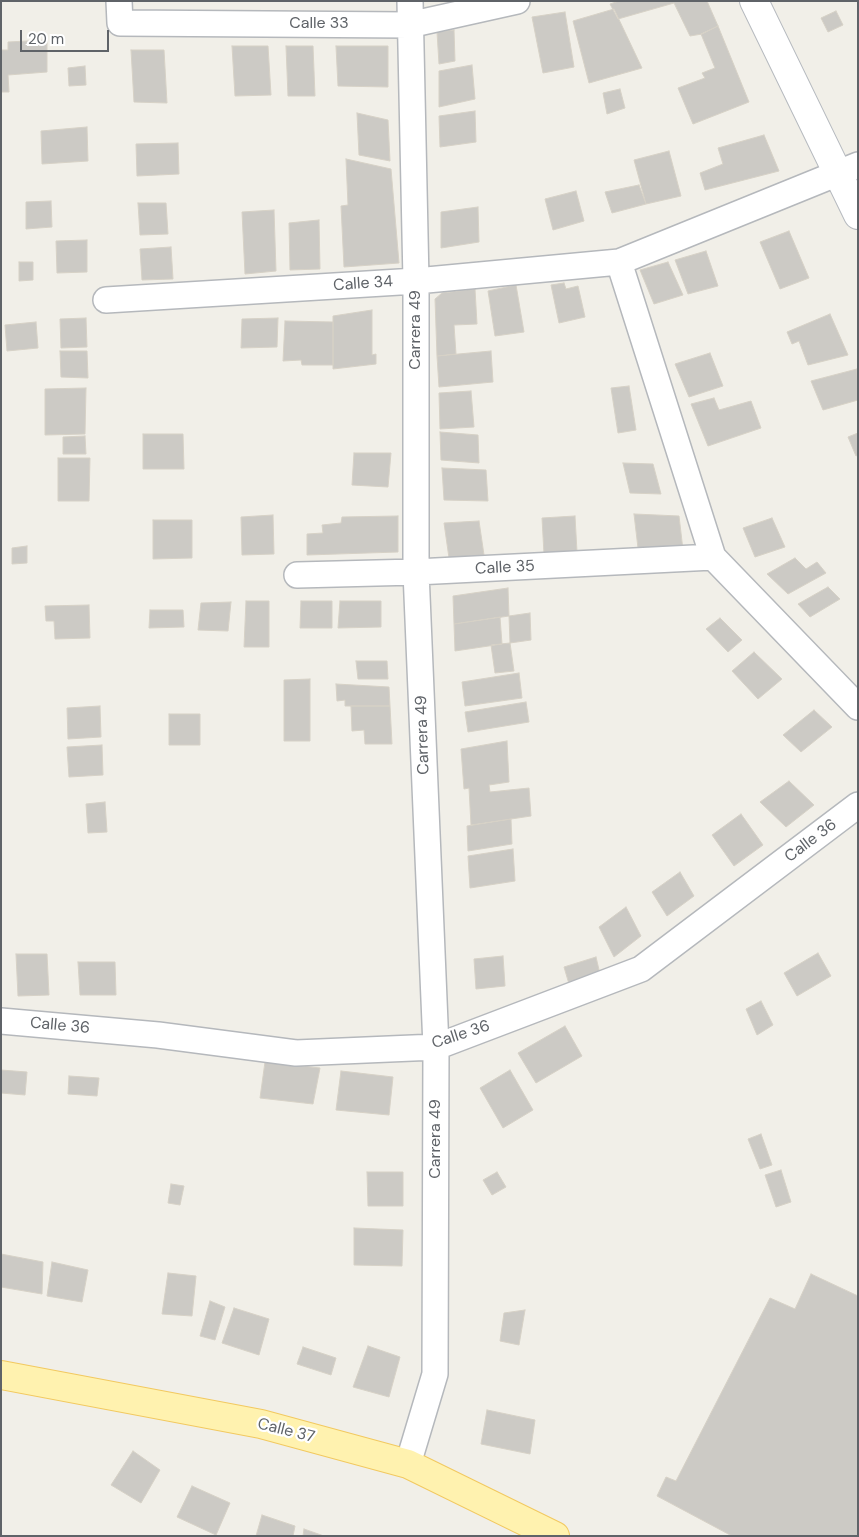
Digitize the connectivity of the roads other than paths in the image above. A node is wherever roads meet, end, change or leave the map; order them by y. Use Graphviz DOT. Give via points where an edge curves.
graph roads {
  1 [pos="517,1"];
  2 [pos="754,1"];
  3 [pos="119,12"];
  4 [pos="409,13"];
  5 [pos="848,170"];
  6 [pos="858,215"];
  7 [pos="619,262"];
  8 [pos="416,281"];
  9 [pos="106,300"];
  10 [pos="713,557"];
  11 [pos="416,572"];
  12 [pos="297,575"];
  13 [pos="858,708"];
  14 [pos="858,805"];
  15 [pos="1,1021"];
  16 [pos="436,1047"];
  17 [pos="1,1375"];
  18 [pos="408,1464"];
  19 [pos="555,1536"];
  1 -- 4 [label="street, Calle 33"];
  2 -- 5 [label="main road"];
  3 -- 4 [label="street, Calle 33"];
  4 -- 8 [label="street, Carrera 49"];
  5 -- 6 [label="main road"];
  5 -- 7 [label="street, Calle 34"];
  7 -- 8 [label="street, Calle 34"];
  7 -- 10 [label="street"];
  8 -- 9 [label="street, Calle 34"];
  8 -- 11 [label="street, Carrera 49"];
  10 -- 11 [label="street, Calle 35"];
  10 -- 13 [label="street"];
  11 -- 12 [label="street, Calle 35"];
  11 -- 16 [label="street, Carrera 49"];
  14 -- 16 [label="street, Calle 36" via="641,970"];
  15 -- 16 [label="street, Calle 36" via="158,1035 296,1053"];
  16 -- 18 [label="street, Carrera 49" via="435,1374"];
  17 -- 18 [label="main road, Calle 37" via="261,1424"];
  18 -- 19 [label="main road, Calle 37"];
}
